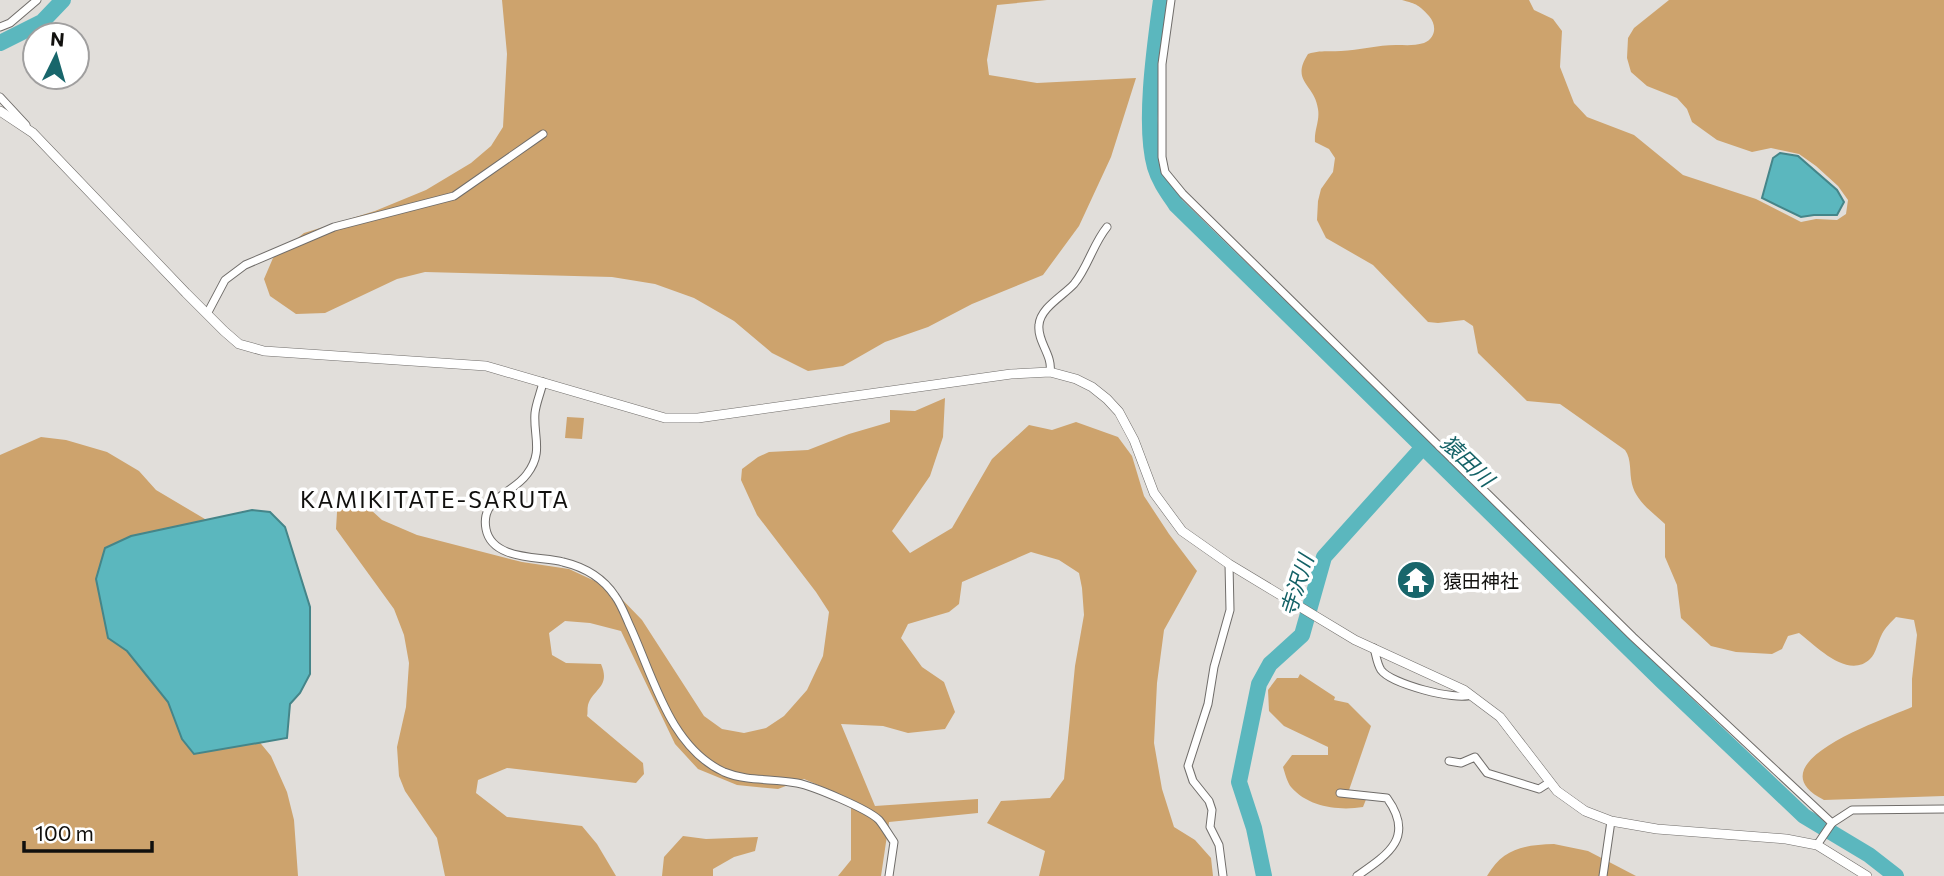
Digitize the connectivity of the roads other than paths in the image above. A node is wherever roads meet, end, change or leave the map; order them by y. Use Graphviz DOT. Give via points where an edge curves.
graph roads {
  1 [pos="37,0"];
  2 [pos="1171,0"];
  3 [pos="0,27"];
  4 [pos="0,97"];
  5 [pos="0,111"];
  6 [pos="33,134"];
  7 [pos="543,134"];
  8 [pos="1107,227"];
  9 [pos="207,313"];
  10 [pos="1050,372"];
  11 [pos="543,383"];
  12 [pos="1229,564"];
  13 [pos="1374,648"];
  14 [pos="1471,695"];
  15 [pos="1449,761"];
  16 [pos="1550,782"];
  17 [pos="1340,793"];
  18 [pos="1944,809"];
  19 [pos="1611,821"];
  20 [pos="1831,824"];
  21 [pos="1817,845"];
  22 [pos="889,876"];
  23 [pos="1223,876"];
  24 [pos="1357,876"];
  25 [pos="1603,876"];
  26 [pos="1867,876"];
  1 -- 3 [label="street"];
  2 -- 20 [label="street" via="1162,64 1165,172 1633,637"];
  4 -- 6 [label="street"];
  5 -- 6 [label="street"];
  6 -- 9 [label="street"];
  7 -- 9 [label="street" via="454,196 334,227 245,265 225,280"];
  8 -- 10 [label="street" via="1075,283 1039,321 1052,363"];
  9 -- 11 [label="street" via="239,344 264,351 485,366"];
  10 -- 11 [label="street" via="698,418 665,418"];
  10 -- 12 [label="street" via="1076,379 1107,399 1131,433 1154,493 1170,516 1182,531"];
  11 -- 22 [label="street" via="535,413 538,449 528,473 488,507 485,519 490,540 522,557 562,561 591,572 616,596 669,718 705,761 750,779 807,786 878,819 894,842"];
  12 -- 13 [label="street"];
  12 -- 23 [label="street" via="1230,610 1188,766 1212,810 1210,827 1219,845"];
  13 -- 14 [label="street"];
  13 -- 14 [label="street" via="1381,670 1392,678 1452,696"];
  14 -- 16 [label="street" via="1500,717"];
  15 -- 16 [label="street" via="1475,758 1487,773 1539,789"];
  16 -- 19 [label="street" via="1585,811"];
  17 -- 24 [label="street" via="1387,798 1397,812 1398,841"];
  18 -- 20 [label="street" via="1852,810"];
  19 -- 21 [label="street"];
  19 -- 25 [label="street"];
  20 -- 21 [label="street"];
  21 -- 26 [label="street"];
}
